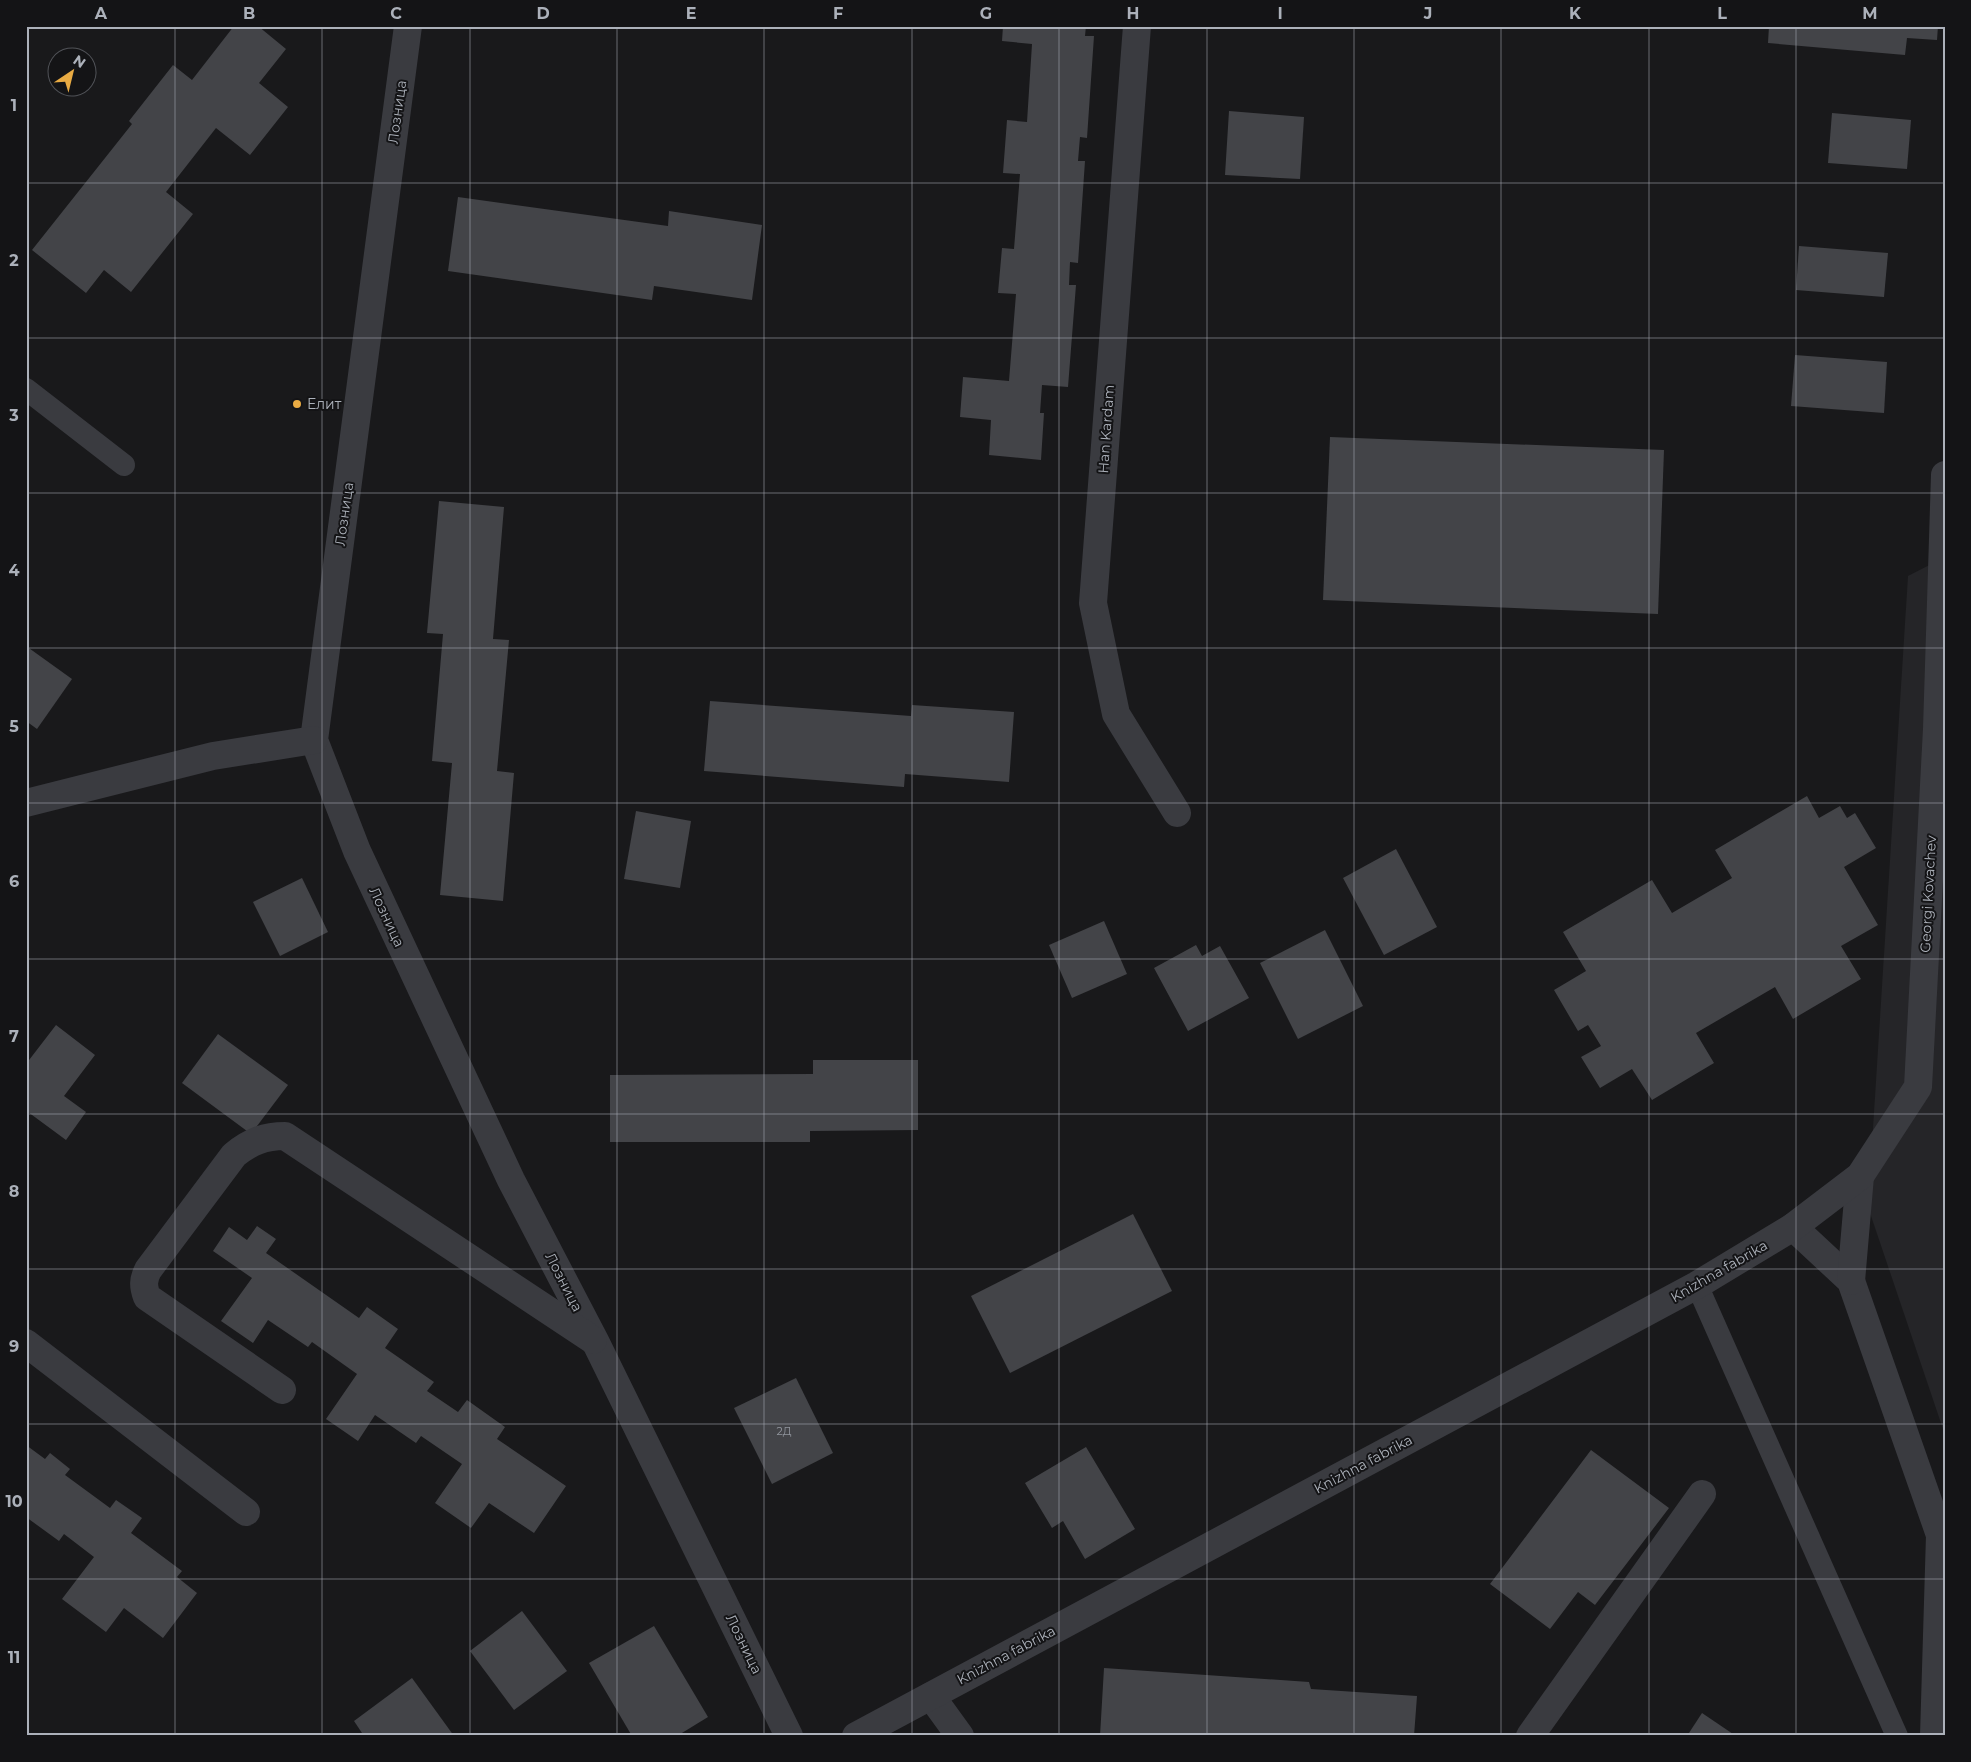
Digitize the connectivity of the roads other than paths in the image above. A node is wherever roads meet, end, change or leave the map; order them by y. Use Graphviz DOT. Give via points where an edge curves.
graph roads {
  1 [pos="408,26"];
  2 [pos="1137,26"];
  3 [pos="26,389"];
  4 [pos="124,465"];
  5 [pos="1945,475"];
  6 [pos="314,740"];
  7 [pos="26,802"];
  8 [pos="1178,813"];
  9 [pos="1860,1176"];
  10 [pos="1793,1227"];
  11 [pos="1851,1281"];
  12 [pos="1697,1285"];
  13 [pos="595,1341"];
  14 [pos="26,1343"];
  15 [pos="282,1390"];
  16 [pos="1702,1494"];
  17 [pos="246,1512"];
  18 [pos="931,1696"];
  19 [pos="789,1736"];
  20 [pos="856,1736"];
  21 [pos="960,1736"];
  22 [pos="1530,1736"];
  23 [pos="1897,1736"];
  24 [pos="1934,1736"];
  1 -- 6 [label="street, Лозница"];
  2 -- 8 [label="street, Han Kardam" via="1093,603 1116,714"];
  3 -- 4 [label="lane"];
  5 -- 9 [label="street, Georgi Kovachev" via="1938,728 1918,1087"];
  6 -- 7 [label="street" via="213,756"];
  6 -- 13 [label="street, Лозница" via="357,852 511,1180"];
  9 -- 10 [label="street, Knizhna fabrika"];
  9 -- 11 [label="street"];
  10 -- 11 [label="street"];
  10 -- 12 [label="street, Knizhna fabrika"];
  11 -- 24 [label="street" via="1940,1535"];
  12 -- 18 [label="street, Knizhna fabrika"];
  12 -- 23 [label="lane"];
  13 -- 15 [label="street" via="285,1136 272,1136 258,1139 234,1155 148,1270 143,1286 148,1297"];
  13 -- 19 [label="street, Лозница"];
  14 -- 17 [label="street"];
  16 -- 22 [label="street"];
  18 -- 20 [label="street, Knizhna fabrika"];
  18 -- 21 [label="street"];
}
